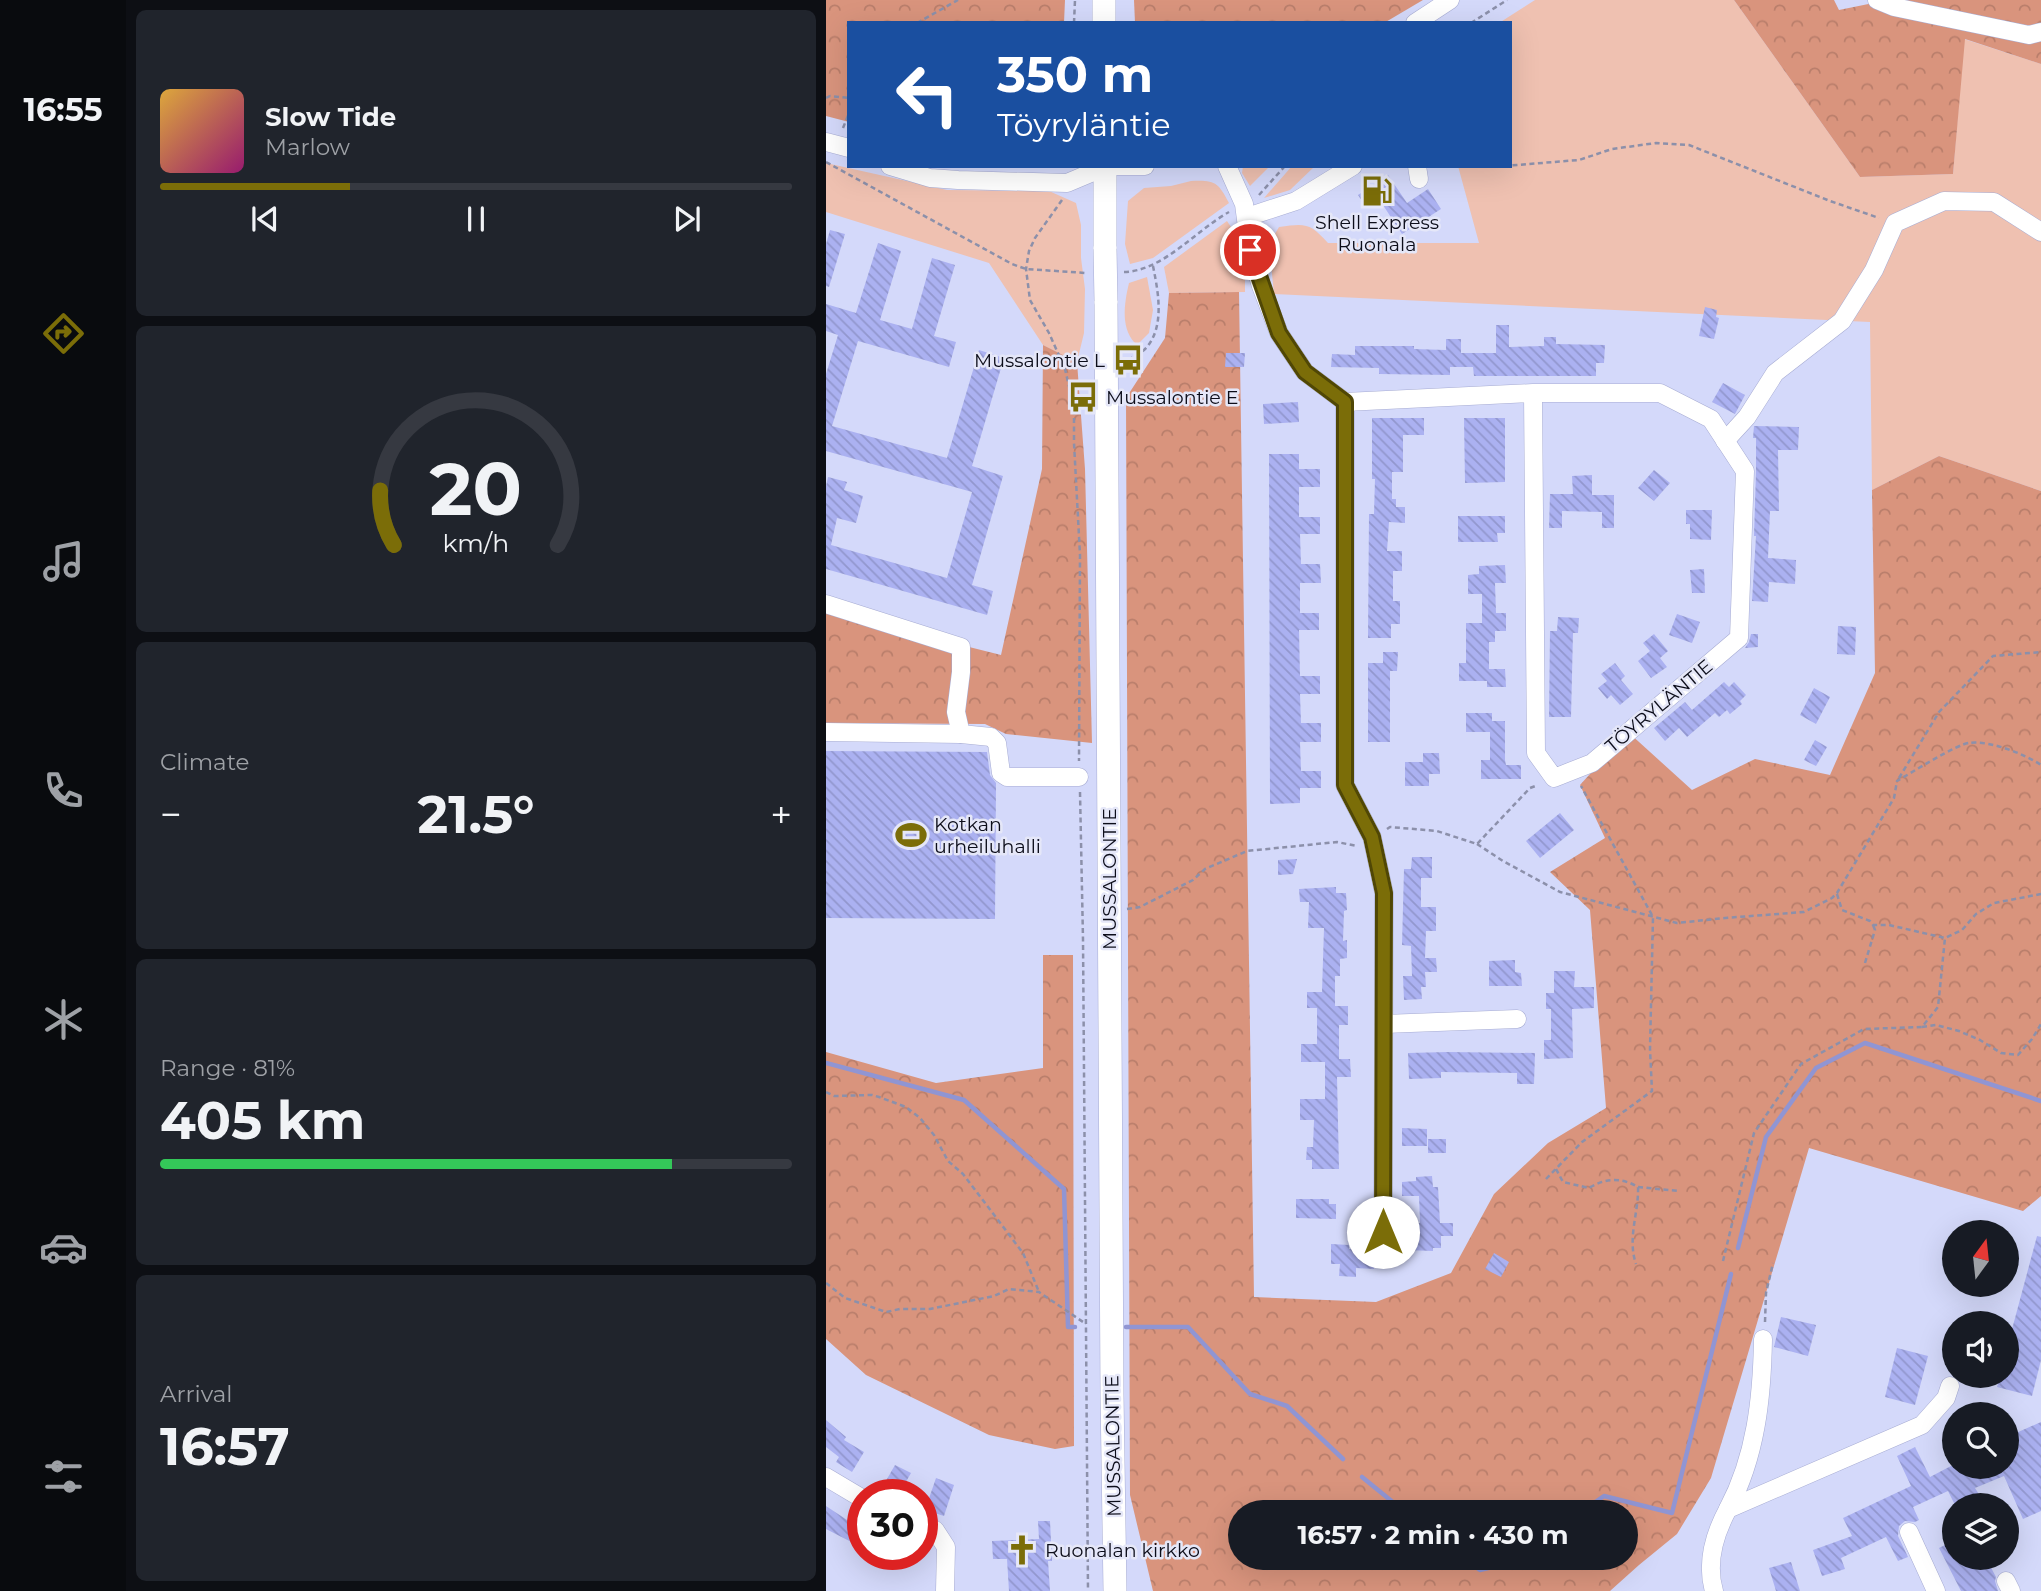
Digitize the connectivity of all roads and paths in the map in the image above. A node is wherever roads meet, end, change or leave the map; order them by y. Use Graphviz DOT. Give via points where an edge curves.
graph roads {
  1 [pos="958,0"];
  2 [pos="1075,0"];
  3 [pos="1104,0"];
  4 [pos="1450,0"];
  5 [pos="1507,0"];
  6 [pos="1877,0"];
  7 [pos="921,21"];
  8 [pos="1074,21"];
  9 [pos="1104,21"];
  10 [pos="1418,21"];
  11 [pos="1474,21"];
  12 [pos="2041,32"];
  13 [pos="826,98"];
  14 [pos="847,98"];
  15 [pos="826,142"];
  16 [pos="847,144"];
  17 [pos="826,162"];
  18 [pos="1512,165"];
  19 [pos="897,168"];
  20 [pos="1101,168"];
  21 [pos="1103,168"];
  22 [pos="1228,168"];
  23 [pos="1283,168"];
  24 [pos="1350,168"];
  25 [pos="1067,183"];
  26 [pos="1245,211"];
  27 [pos="1895,223"];
  28 [pos="2041,232"];
  29 [pos="1153,266"];
  30 [pos="1026,269"];
  31 [pos="1121,272"];
  32 [pos="1087,274"];
  33 [pos="1128,360"];
  34 [pos="1533,393"];
  35 [pos="1083,397"];
  36 [pos="1345,402"];
  37 [pos="1074,408"];
  38 [pos="1725,441"];
  39 [pos="826,604"];
  40 [pos="2041,652"];
  41 [pos="826,732"];
  42 [pos="961,734"];
  43 [pos="2041,765"];
  44 [pos="1562,775"];
  45 [pos="1079,777"];
  46 [pos="1897,781"];
  47 [pos="1373,841"];
  48 [pos="1477,844"];
  49 [pos="1837,893"];
  50 [pos="2041,894"];
  51 [pos="1109,909"];
  52 [pos="1653,917"];
  53 [pos="1873,925"];
  54 [pos="1945,938"];
  55 [pos="1865,963"];
  56 [pos="1517,1019"];
  57 [pos="1384,1024"];
  58 [pos="2041,1024"];
  59 [pos="1922,1027"];
  60 [pos="826,1092"];
  61 [pos="1556,1169"];
  62 [pos="1546,1179"];
  63 [pos="1638,1187"];
  64 [pos="1679,1191"];
  65 [pos="1383,1232"];
  66 [pos="1723,1261"];
  67 [pos="1773,1263"];
  68 [pos="1636,1264"];
  69 [pos="826,1283"];
  70 [pos="1039,1292"];
  71 [pos="1086,1325"];
  72 [pos="1763,1339"];
  73 [pos="1949,1388"];
  74 [pos="826,1477"];
  75 [pos="847,1489"];
  76 [pos="1728,1509"];
  77 [pos="1909,1532"];
  78 [pos="938,1535"];
  79 [pos="945,1591"];
  80 [pos="1088,1591"];
  81 [pos="1115,1591"];
  82 [pos="1714,1591"];
  83 [pos="1937,1591"];
  1 -- 7 [label="path"];
  2 -- 8 [label="path"];
  3 -- 9 [label="main road"];
  4 -- 10 [label="street"];
  5 -- 11 [label="path"];
  6 -- 12 [label="street" via="2029,35"];
  13 -- 14 [label="path"];
  15 -- 16 [label="street"];
  17 -- 30 [label="path"];
  18 -- 27 [label="path" via="1579,160 1612,149 1656,143 1689,145"];
  19 -- 25 [label="street" via="930,178"];
  20 -- 25 [label="street"];
  21 -- 51 [label="main road, MUSSALONTIE, bridge"];
  22 -- 26 [label="street"];
  23 -- 26 [label="path"];
  24 -- 26 [label="street" via="1296,201"];
  25 -- 30 [label="path" via="1065,196 1029,251"];
  26 -- 29 [label="path" via="1224,215"];
  26 -- 36 [label="street" via="1250,250 1279,333 1305,372"];
  27 -- 28 [label="street" via="1944,201 1994,202"];
  27 -- 38 [label="street" via="1874,270 1842,321 1775,373 1747,417"];
  29 -- 31 [label="path"];
  29 -- 33 [label="path" via="1158,289 1156,326 1145,350"];
  30 -- 32 [label="path"];
  30 -- 37 [label="path" via="1030,300 1065,369"];
  34 -- 36 [label="street, TÖYRYLÄNTIE"];
  34 -- 38 [label="street, TÖYRYLÄNTIE" via="1660,393 1711,419"];
  34 -- 44 [label="street" via="1536,753"];
  35 -- 37 [label="path"];
  36 -- 47 [label="street" via="1345,785"];
  37 -- 45 [label="path" via="1080,555"];
  38 -- 44 [label="street, TÖYRYLÄNTIE" via="1745,471 1739,638 1592,763"];
  39 -- 42 [label="street" via="961,647 956,712"];
  40 -- 46 [label="path" via="1993,656 1939,712"];
  41 -- 42 [label="street"];
  42 -- 45 [label="street" via="991,737 997,743 1001,773 1007,777"];
  43 -- 46 [label="path" via="2012,751 1967,743"];
  44 -- 48 [label="path" via="1530,788"];
  44 -- 52 [label="path" via="1586,794"];
  45 -- 71 [label="path"];
  46 -- 49 [label="path" via="1895,798"];
  47 -- 48 [label="path" via="1390,827 1437,831"];
  47 -- 51 [label="path" via="1356,846 1337,842 1247,851 1140,906"];
  47 -- 57 [label="street" via="1384,893"];
  48 -- 52 [label="path" via="1560,892"];
  49 -- 52 [label="path" via="1804,912 1677,923"];
  49 -- 53 [label="path" via="1842,910"];
  50 -- 54 [label="path" via="1994,903"];
  51 -- 81 [label="main road, MUSSALONTIE"];
  52 -- 61 [label="path" via="1652,1091 1582,1142"];
  53 -- 54 [label="path"];
  53 -- 55 [label="path"];
  54 -- 59 [label="path" via="1938,1007"];
  56 -- 57 [label="street"];
  57 -- 65 [label="street"];
  58 -- 59 [label="path" via="2018,1055 2001,1053 1959,1031"];
  59 -- 66 [label="path" via="1864,1029 1801,1064 1754,1133"];
  60 -- 70 [label="path" via="872,1095 906,1107 919,1118 1023,1253"];
  61 -- 62 [label="path"];
  61 -- 63 [label="path" via="1563,1182 1589,1188 1614,1180 1627,1180"];
  63 -- 64 [label="path"];
  63 -- 68 [label="path" via="1633,1227"];
  67 -- 72 [label="path"];
  69 -- 70 [label="path" via="845,1298 886,1312 930,1309 1009,1289"];
  70 -- 71 [label="path"];
  71 -- 80 [label="path"];
  72 -- 76 [label="street" via="1754,1441 1741,1486"];
  73 -- 76 [label="street" via="1922,1424"];
  74 -- 75 [label="street"];
  76 -- 82 [label="street" via="1710,1566"];
  77 -- 83 [label="street"];
  78 -- 79 [label="street" via="946,1547"];
}
